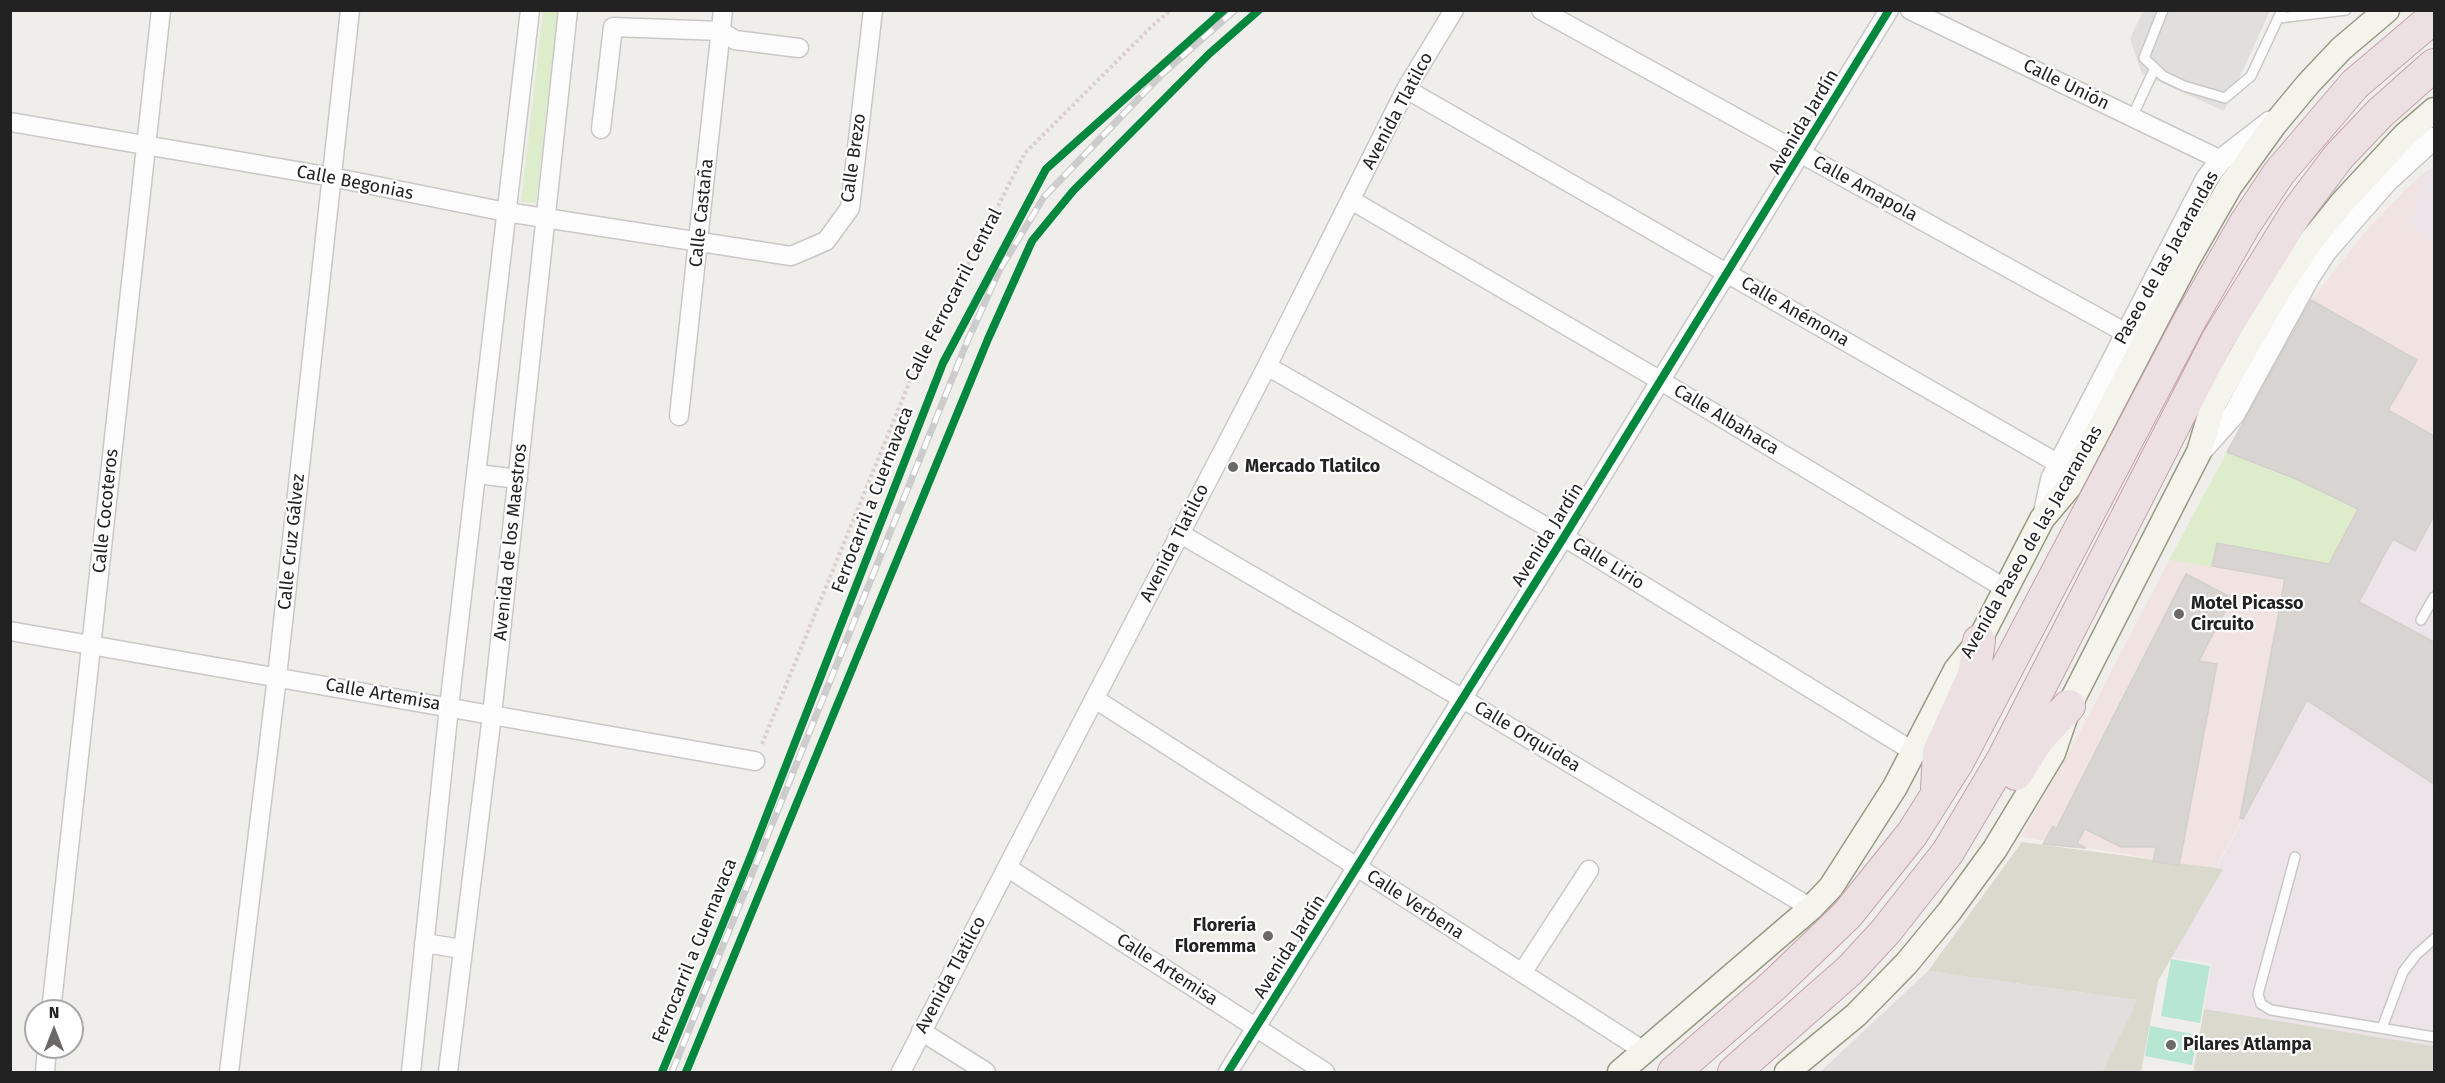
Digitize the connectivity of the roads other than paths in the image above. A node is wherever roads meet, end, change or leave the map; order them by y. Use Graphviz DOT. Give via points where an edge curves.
graph roads {
  1 [pos="161,10"];
  2 [pos="350,10"];
  3 [pos="530,10"];
  4 [pos="568,10"];
  5 [pos="723,10"];
  6 [pos="873,10"];
  7 [pos="1541,10"];
  8 [pos="1889,10"];
  9 [pos="1910,10"];
  10 [pos="2163,10"];
  11 [pos="2346,10"];
  12 [pos="2425,10"];
  13 [pos="1452,12"];
  14 [pos="2381,12"];
  15 [pos="2280,14"];
  16 [pos="2434,18"];
  17 [pos="721,32"];
  18 [pos="799,48"];
  19 [pos="2434,65"];
  20 [pos="2154,70"];
  21 [pos="1406,89"];
  22 [pos="2434,110"];
  23 [pos="2132,117"];
  24 [pos="10,122"];
  25 [pos="601,129"];
  26 [pos="2434,138"];
  27 [pos="146,145"];
  28 [pos="1802,155"];
  29 [pos="2222,160"];
  30 [pos="332,177"];
  31 [pos="1351,200"];
  32 [pos="506,212"];
  33 [pos="544,218"];
  34 [pos="700,242"];
  35 [pos="1728,274"];
  36 [pos="2126,333"];
  37 [pos="1267,366"];
  38 [pos="1661,381"];
  39 [pos="679,416"];
  40 [pos="2199,452"];
  41 [pos="2059,464"];
  42 [pos="477,474"];
  43 [pos="518,479"];
  44 [pos="2042,519"];
  45 [pos="1179,533"];
  46 [pos="1564,537"];
  47 [pos="2006,589"];
  48 [pos="2434,597"];
  49 [pos="2421,620"];
  50 [pos="10,631"];
  51 [pos="1979,641"];
  52 [pos="91,645"];
  53 [pos="277,677"];
  54 [pos="1095,699"];
  55 [pos="1463,699"];
  56 [pos="2069,706"];
  57 [pos="449,707"];
  58 [pos="492,715"];
  59 [pos="1914,752"];
  60 [pos="755,761"];
  61 [pos="1936,799"];
  62 [pos="1973,815"];
  63 [pos="2295,857"];
  64 [pos="1008,868"];
  65 [pos="1358,868"];
  66 [pos="1589,870"];
  67 [pos="1811,908"];
  68 [pos="2434,939"];
  69 [pos="424,944"];
  70 [pos="462,949"];
  71 [pos="1522,973"];
  72 [pos="52,999"];
  73 [pos="1257,1028"];
  74 [pos="2382,1028"];
  75 [pos="921,1031"];
  76 [pos="2434,1037"];
  77 [pos="1644,1051"];
  78 [pos="229,1072"];
  79 [pos="411,1072"];
  80 [pos="448,1072"];
  81 [pos="901,1072"];
  82 [pos="986,1072"];
  83 [pos="1228,1072"];
  84 [pos="1325,1072"];
  85 [pos="1620,1072"];
  86 [pos="1674,1072"];
  87 [pos="1734,1072"];
  88 [pos="1787,1072"];
  1 -- 27 [label="street, Calle Cocoteros"];
  2 -- 30 [label="street, Calle Cruz Gálvez"];
  3 -- 32 [label="street"];
  4 -- 33 [label="street, Avenida de los Maestros"];
  5 -- 17 [label="street, Calle Castaña"];
  6 -- 34 [label="street, Calle Brezo" via="850,208 826,241 791,256"];
  7 -- 28 [label="street, Calle Amapola"];
  8 -- 28 [label="street, Avenida Jardín"];
  9 -- 23 [label="street, Calle Unión"];
  10 -- 20 [label="lane" via="2144,58"];
  11 -- 15 [label="lane"];
  12 -- 16 [label="street"];
  13 -- 21 [label="street, Avenida Tlatilco"];
  14 -- 29 [label="street, Paseo de las Jacarandas" via="2261,131"];
  14 -- 44 [label="main road, Avenida Paseo de las Jacarandas" via="2308,84 2230,186 2069,487"];
  15 -- 20 [label="lane" via="2251,76 2225,98 2184,86"];
  16 -- 61 [label="highway, bridge" via="2355,84 2279,173 2245,224 2190,320"];
  17 -- 18 [label="street" via="735,40"];
  17 -- 25 [label="street" via="613,27"];
  17 -- 34 [label="street, Calle Castaña"];
  19 -- 62 [label="highway" via="2339,156 2296,213 2217,341"];
  20 -- 23 [label="lane"];
  21 -- 31 [label="street, Avenida Tlatilco"];
  21 -- 35 [label="street, Calle Anémona"];
  22 -- 40 [label="main road" via="2342,202 2312,240 2213,405"];
  23 -- 29 [label="street, Calle Unión"];
  24 -- 27 [label="street, Calle Begonias"];
  26 -- 40 [label="street" via="2386,182 2326,251 2234,414"];
  27 -- 30 [label="street, Calle Begonias"];
  27 -- 52 [label="street, Calle Cocoteros"];
  28 -- 35 [label="street, Avenida Jardín"];
  28 -- 36 [label="street, Calle Amapola"];
  29 -- 36 [label="street, Paseo de las Jacarandas" via="2206,180"];
  30 -- 32 [label="street, Calle Begonias"];
  30 -- 53 [label="street, Calle Cruz Gálvez"];
  31 -- 37 [label="street, Avenida Tlatilco"];
  31 -- 38 [label="street, Calle Albahaca"];
  32 -- 33 [label="street, Calle Begonias"];
  32 -- 42 [label="street"];
  33 -- 34 [label="street, Calle Begonias"];
  33 -- 43 [label="street, Avenida de los Maestros"];
  34 -- 39 [label="street, Calle Castaña"];
  35 -- 38 [label="street, Avenida Jardín"];
  35 -- 41 [label="street, Calle Anémona"];
  36 -- 41 [label="street, Paseo de las Jacarandas"];
  37 -- 45 [label="street, Avenida Tlatilco"];
  37 -- 46 [label="street, Calle Lirio"];
  38 -- 46 [label="street, Avenida Jardín"];
  38 -- 47 [label="street, Calle Albahaca"];
  40 -- 56 [label="main road"];
  41 -- 44 [label="street, Paseo de las Jacarandas"];
  42 -- 43 [label="street"];
  42 -- 57 [label="street"];
  43 -- 58 [label="street, Avenida de los Maestros"];
  44 -- 47 [label="main road, Avenida Paseo de las Jacarandas"];
  45 -- 54 [label="street, Avenida Tlatilco"];
  45 -- 55 [label="street, Calle Orquídea"];
  46 -- 55 [label="street, Avenida Jardín"];
  46 -- 59 [label="street, Calle Lirio"];
  47 -- 51 [label="main road, Avenida Paseo de las Jacarandas"];
  48 -- 49 [label="lane"];
  50 -- 52 [label="street, Calle Artemisa"];
  51 -- 59 [label="main road, Avenida Paseo de las Jacarandas" via="1956,670"];
  51 -- 61 [label="highway" via="1974,675 1939,752"];
  52 -- 53 [label="street, Calle Artemisa"];
  52 -- 72 [label="street, Calle Cocoteros"];
  53 -- 57 [label="street, Calle Artemisa"];
  53 -- 78 [label="street, Calle Cruz Gálvez"];
  54 -- 64 [label="street, Avenida Tlatilco"];
  54 -- 65 [label="street, Calle Verbena"];
  55 -- 65 [label="street, Avenida Jardín"];
  55 -- 67 [label="street, Calle Orquídea"];
  56 -- 62 [label="highway" via="2038,739 2007,790"];
  56 -- 88 [label="main road" via="2053,753 1995,849 1949,912 1856,1015"];
  57 -- 58 [label="street, Calle Artemisa"];
  57 -- 69 [label="street"];
  58 -- 60 [label="street, Calle Artemisa"];
  58 -- 70 [label="street, Avenida de los Maestros"];
  59 -- 67 [label="main road, Avenida Paseo de las Jacarandas" via="1845,866"];
  61 -- 86 [label="highway" via="1879,879 1847,915"];
  62 -- 87 [label="highway" via="1886,931 1850,970"];
  63 -- 74 [label="lane" via="2258,994 2261,1004 2271,1010"];
  64 -- 73 [label="street, Calle Artemisa"];
  64 -- 75 [label="street, Avenida Tlatilco"];
  65 -- 71 [label="street, Calle Verbena"];
  65 -- 73 [label="street, Avenida Jardín"];
  66 -- 71 [label="street"];
  67 -- 77 [label="main road, Avenida Paseo de las Jacarandas"];
  68 -- 74 [label="lane" via="2403,972"];
  69 -- 70 [label="street"];
  69 -- 79 [label="street"];
  70 -- 80 [label="street, Avenida de los Maestros"];
  71 -- 77 [label="street, Calle Verbena"];
  73 -- 83 [label="street, Avenida Jardín"];
  73 -- 84 [label="street, Calle Artemisa"];
  74 -- 76 [label="lane"];
  75 -- 81 [label="street, Avenida Tlatilco"];
  75 -- 82 [label="street"];
  77 -- 85 [label="main road, Avenida Paseo de las Jacarandas"];
}
